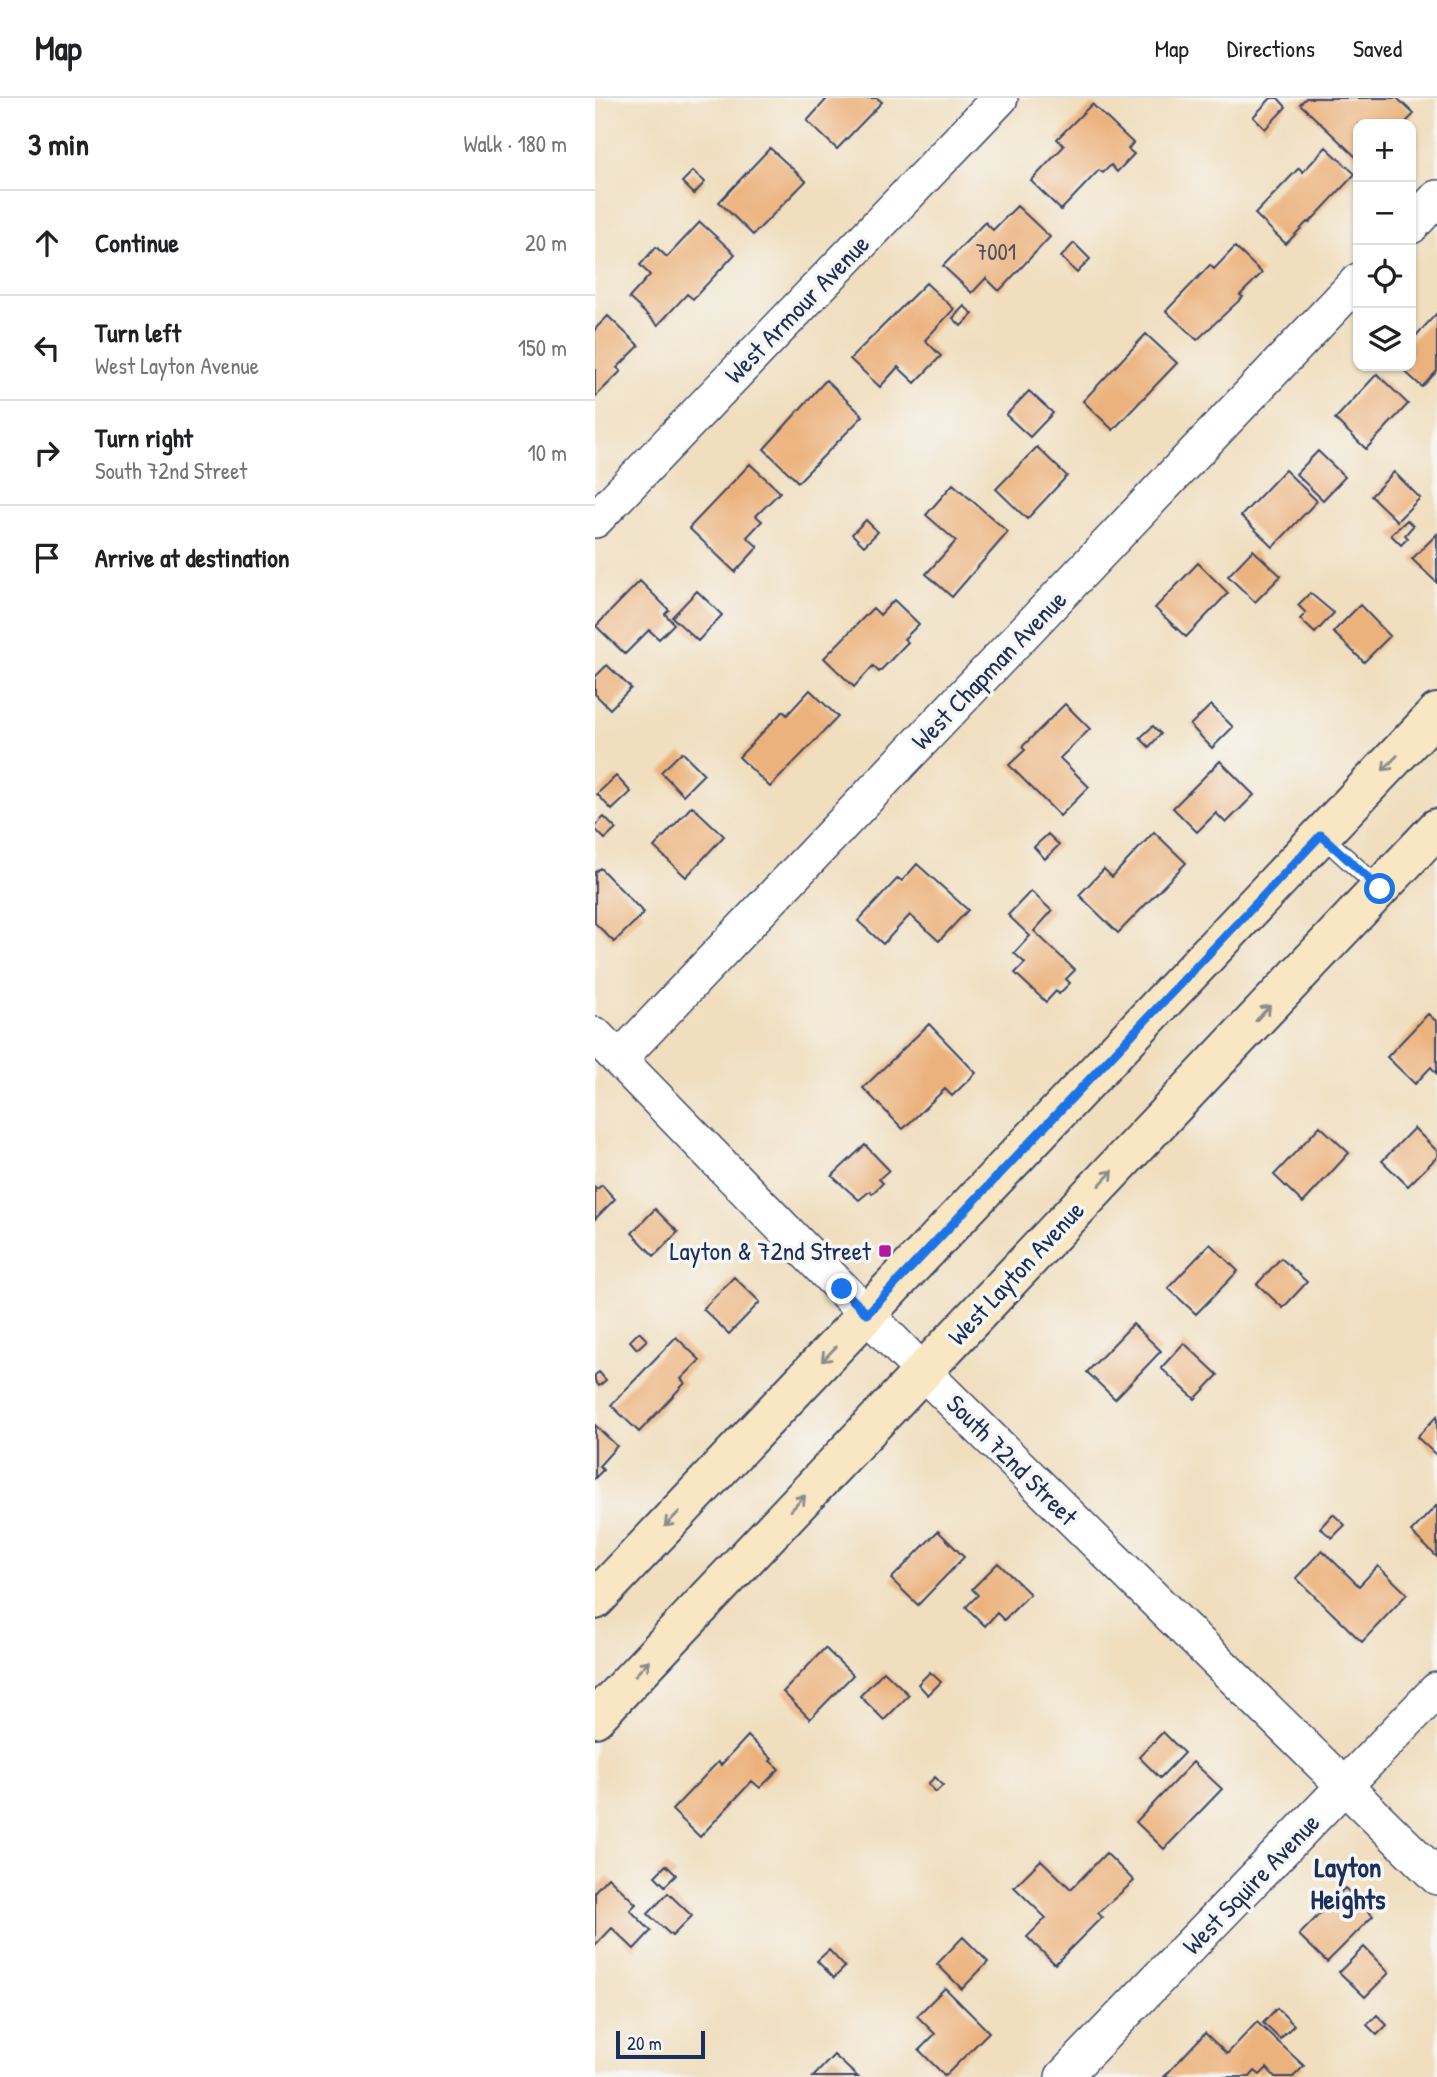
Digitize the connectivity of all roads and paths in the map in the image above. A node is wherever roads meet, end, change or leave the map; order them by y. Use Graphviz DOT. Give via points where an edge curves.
graph roads {
  1 [pos="1000,98"];
  2 [pos="1437,198"];
  3 [pos="1416,221"];
  4 [pos="1353,286"];
  5 [pos="595,520"];
  6 [pos="1437,713"];
  7 [pos="1437,828"];
  8 [pos="1321,835"];
  9 [pos="1380,889"];
  10 [pos="595,1035"];
  11 [pos="619,1059"];
  12 [pos="867,1314"];
  13 [pos="923,1372"];
  14 [pos="595,1600"];
  15 [pos="1437,1690"];
  16 [pos="595,1718"];
  17 [pos="1345,1788"];
  18 [pos="1437,1877"];
  19 [pos="1063,2077"];
  1 -- 5 [label="street, West Armour Avenue"];
  2 -- 3 [label="street"];
  4 -- 11 [label="street, West Chapman Avenue"];
  6 -- 8 [label="main road, one-way"];
  7 -- 9 [label="main road, West Layton Avenue"];
  8 -- 9 [label="lane"];
  8 -- 12 [label="main road"];
  13 -- 9 [label="main road, West Layton Avenue, one-way"];
  10 -- 11 [label="street, South 72nd Street"];
  11 -- 12 [label="street, South 72nd Street"];
  12 -- 13 [label="street, South 72nd Street"];
  12 -- 14 [label="main road, one-way"];
  16 -- 13 [label="main road, West Layton Avenue, one-way"];
  13 -- 17 [label="street, South 72nd Street"];
  15 -- 17 [label="street, West Squire Avenue"];
  17 -- 18 [label="street, South 72nd Street"];
  17 -- 19 [label="street, West Squire Avenue"];
}
